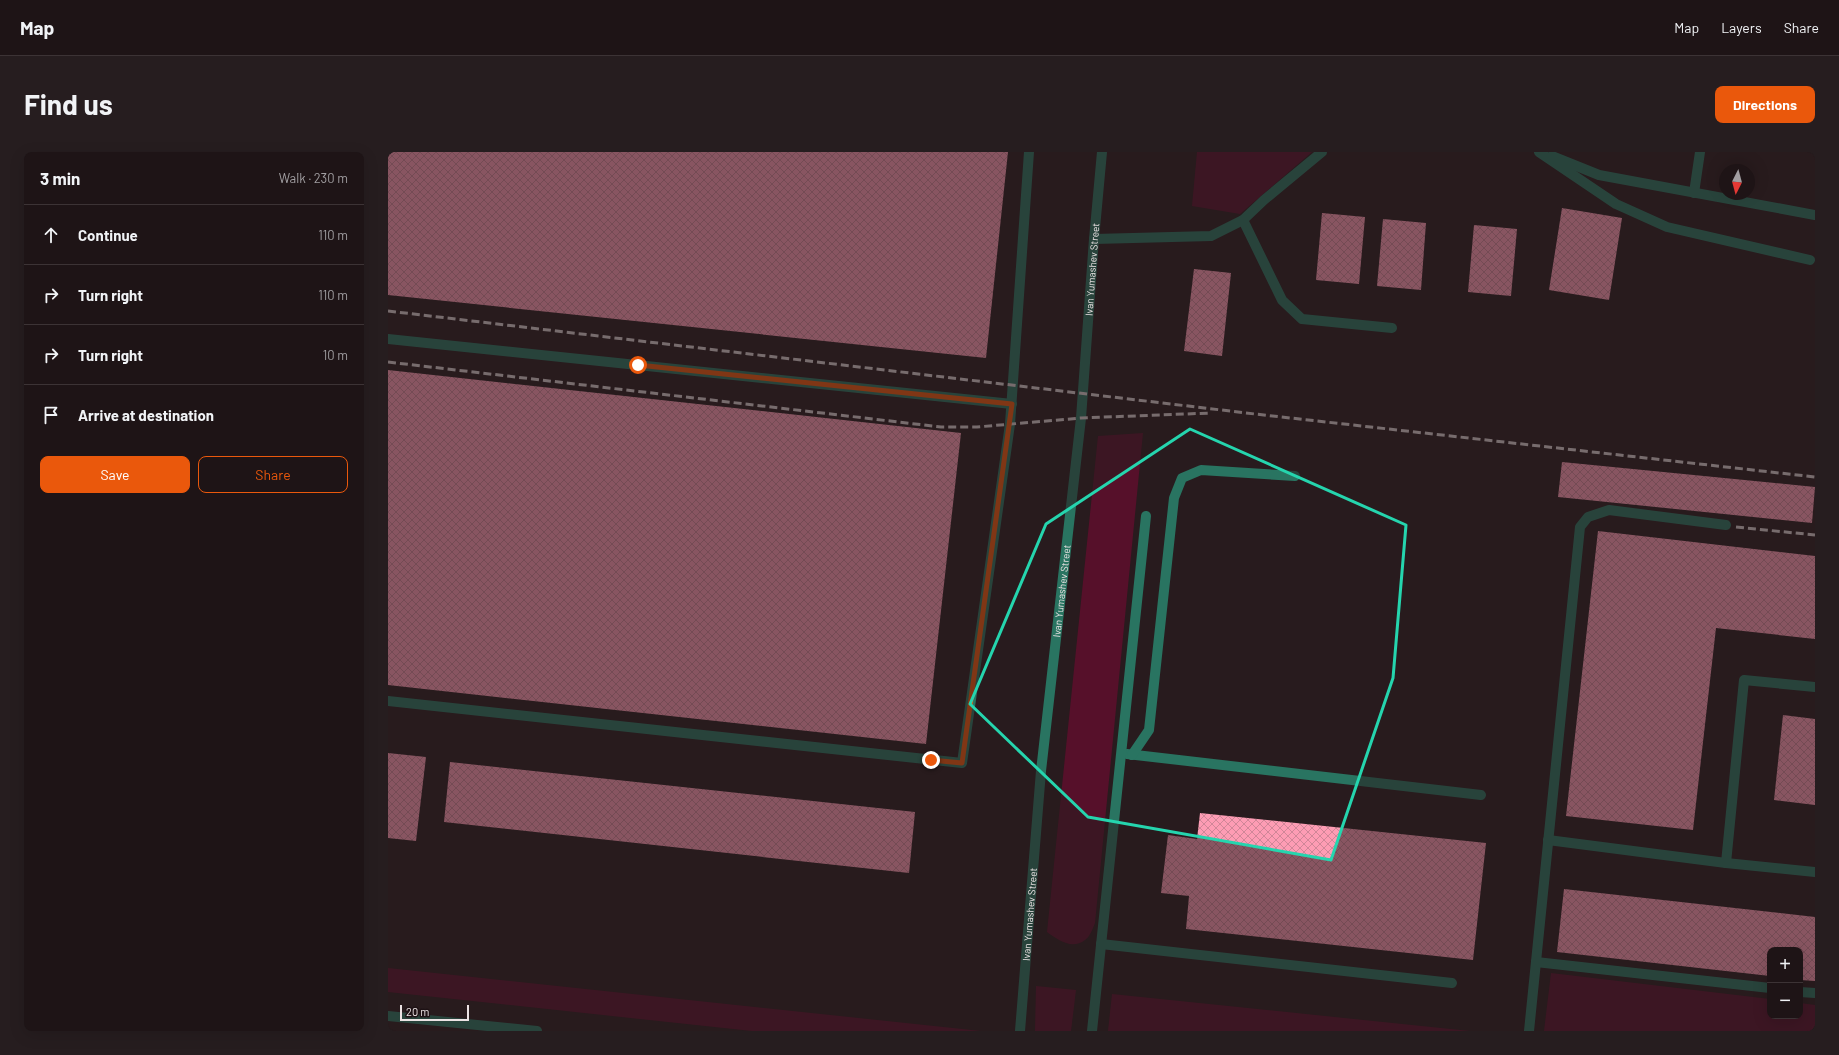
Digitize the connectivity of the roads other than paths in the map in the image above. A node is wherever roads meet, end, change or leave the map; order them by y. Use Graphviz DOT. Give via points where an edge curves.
graph roads {
  1 [pos="1029,152"];
  2 [pos="1102,152"];
  3 [pos="1322,152"];
  4 [pos="1539,152"];
  5 [pos="1543,152"];
  6 [pos="1700,152"];
  7 [pos="1694,193"];
  8 [pos="1815,215"];
  9 [pos="1243,220"];
  10 [pos="1094,240"];
  11 [pos="1810,260"];
  12 [pos="1392,328"];
  13 [pos="388,339"];
  14 [pos="1012,404"];
  15 [pos="1295,476"];
  16 [pos="1146,516"];
  17 [pos="1726,525"];
  18 [pos="1815,687"];
  19 [pos="388,701"];
  20 [pos="1121,754"];
  21 [pos="1132,755"];
  22 [pos="1481,795"];
  23 [pos="1548,840"];
  24 [pos="1726,863"];
  25 [pos="1815,872"];
  26 [pos="1101,944"];
  27 [pos="1536,962"];
  28 [pos="1452,983"];
  29 [pos="1767,988"];
  30 [pos="1803,992"];
  31 [pos="1815,993"];
  32 [pos="388,1016"];
  33 [pos="537,1031"];
  34 [pos="1020,1031"];
  35 [pos="1092,1031"];
  36 [pos="1529,1031"];
  1 -- 14 [label="street"];
  2 -- 10 [label="street, Ivan Yumashev Street"];
  3 -- 9 [label="street"];
  4 -- 11 [label="street" via="1616,204 1667,227"];
  5 -- 7 [label="street" via="1599,175"];
  6 -- 7 [label="street"];
  7 -- 8 [label="street"];
  9 -- 10 [label="street" via="1212,236"];
  9 -- 12 [label="street" via="1282,300 1302,319"];
  10 -- 34 [label="street, Ivan Yumashev Street" via="1083,400 1041,771"];
  13 -- 14 [label="street"];
  14 -- 19 [label="street" via="962,763"];
  15 -- 21 [label="street" via="1201,470 1182,478 1174,498 1149,730"];
  16 -- 20 [label="street"];
  17 -- 23 [label="street" via="1609,510 1588,518 1580,527"];
  18 -- 24 [label="street" via="1744,680"];
  20 -- 21 [label="street"];
  20 -- 26 [label="street"];
  21 -- 22 [label="street"];
  23 -- 24 [label="street"];
  23 -- 27 [label="street"];
  24 -- 25 [label="street"];
  26 -- 28 [label="street"];
  26 -- 35 [label="street"];
  27 -- 29 [label="street"];
  27 -- 36 [label="street"];
  30 -- 31 [label="street"];
  32 -- 33 [label="street"];
}
